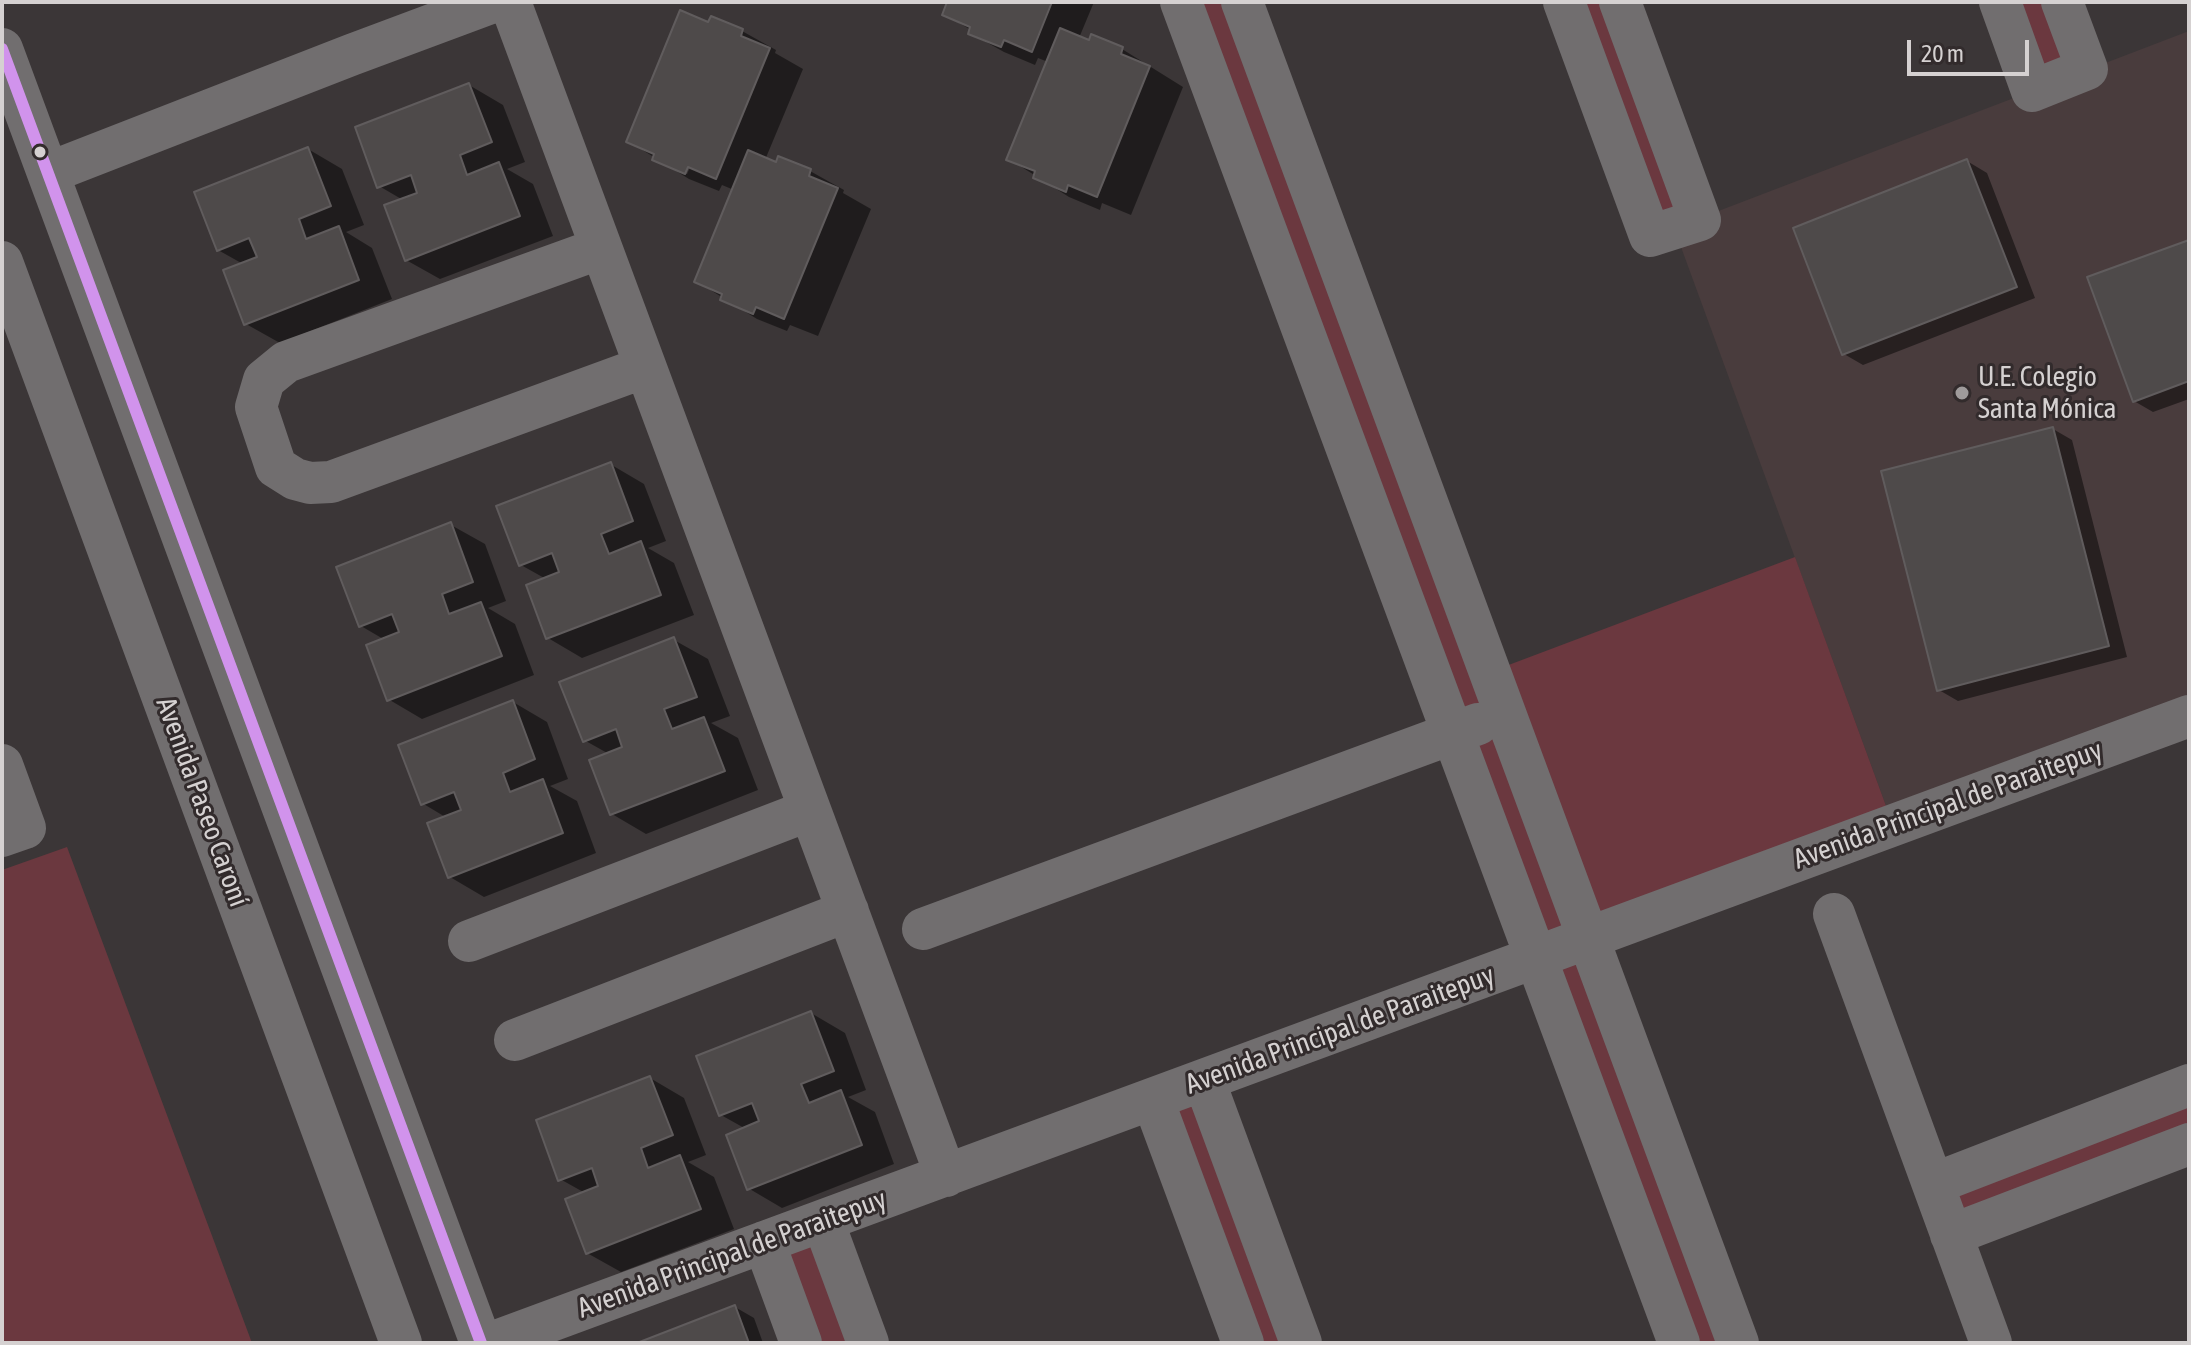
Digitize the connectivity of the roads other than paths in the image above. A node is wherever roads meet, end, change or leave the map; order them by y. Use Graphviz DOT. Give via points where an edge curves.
graph roads {
  1 [pos="493,2"];
  2 [pos="510,2"];
  3 [pos="1181,2"];
  4 [pos="1242,2"];
  5 [pos="1564,2"];
  6 [pos="1620,2"];
  7 [pos="2000,2"];
  8 [pos="2062,2"];
  9 [pos="2,49"];
  10 [pos="48,173"];
  11 [pos="601,248"];
  12 [pos="2,262"];
  13 [pos="1367,340"];
  14 [pos="1314,362"];
  15 [pos="645,367"];
  16 [pos="1506,715"];
  17 [pos="2189,716"];
  18 [pos="1452,733"];
  19 [pos="2,765"];
  20 [pos="810,810"];
  21 [pos="2,836"];
  22 [pos="848,911"];
  23 [pos="1834,914"];
  24 [pos="923,929"];
  25 [pos="1588,938"];
  26 [pos="469,941"];
  27 [pos="1536,958"];
  28 [pos="515,1040"];
  29 [pos="1204,1080"];
  30 [pos="2189,1085"];
  31 [pos="1153,1100"];
  32 [pos="2189,1144"];
  33 [pos="946,1176"];
  34 [pos="1933,1184"];
  35 [pos="823,1221"];
  36 [pos="1951,1235"];
  37 [pos="764,1242"];
  38 [pos="401,1343"];
  39 [pos="481,1343"];
  40 [pos="491,1343"];
  41 [pos="801,1343"];
  42 [pos="868,1343"];
  43 [pos="1243,1343"];
  44 [pos="1301,1343"];
  45 [pos="1679,1343"];
  46 [pos="1738,1343"];
  47 [pos="1991,1343"];
  1 -- 10 [label="street"];
  2 -- 11 [label="street"];
  3 -- 14 [label="street"];
  4 -- 13 [label="street"];
  5 -- 6 [label="street" via="1650,236 1700,220"];
  7 -- 8 [label="street" via="2032,91 2087,69"];
  9 -- 10 [label="street"];
  10 -- 39 [label="street"];
  11 -- 15 [label="street"];
  11 -- 15 [label="street" via="286,362 264,380 256,407 276,467 295,479 331,482"];
  12 -- 38 [label="street, Avenida Paseo Caroní"];
  13 -- 14 [label="street"];
  13 -- 16 [label="street"];
  14 -- 18 [label="street"];
  15 -- 20 [label="street"];
  16 -- 18 [label="street"];
  16 -- 25 [label="street"];
  17 -- 25 [label="street, Avenida Principal de Paraitepuy"];
  18 -- 24 [label="street"];
  18 -- 27 [label="street"];
  19 -- 21 [label="street" via="25,828"];
  20 -- 22 [label="street"];
  20 -- 26 [label="street"];
  22 -- 28 [label="street"];
  22 -- 33 [label="street"];
  23 -- 34 [label="street"];
  25 -- 27 [label="street, Avenida Principal de Paraitepuy"];
  25 -- 46 [label="street"];
  27 -- 29 [label="street, Avenida Principal de Paraitepuy"];
  27 -- 45 [label="street"];
  29 -- 31 [label="street, Avenida Principal de Paraitepuy"];
  29 -- 44 [label="street"];
  30 -- 34 [label="street"];
  31 -- 33 [label="street, Avenida Principal de Paraitepuy"];
  31 -- 43 [label="street"];
  32 -- 36 [label="street"];
  33 -- 35 [label="street, Avenida Principal de Paraitepuy"];
  34 -- 36 [label="street"];
  35 -- 37 [label="street, Avenida Principal de Paraitepuy"];
  35 -- 42 [label="street"];
  36 -- 47 [label="street"];
  37 -- 40 [label="street, Avenida Principal de Paraitepuy"];
  37 -- 41 [label="street"];
}
